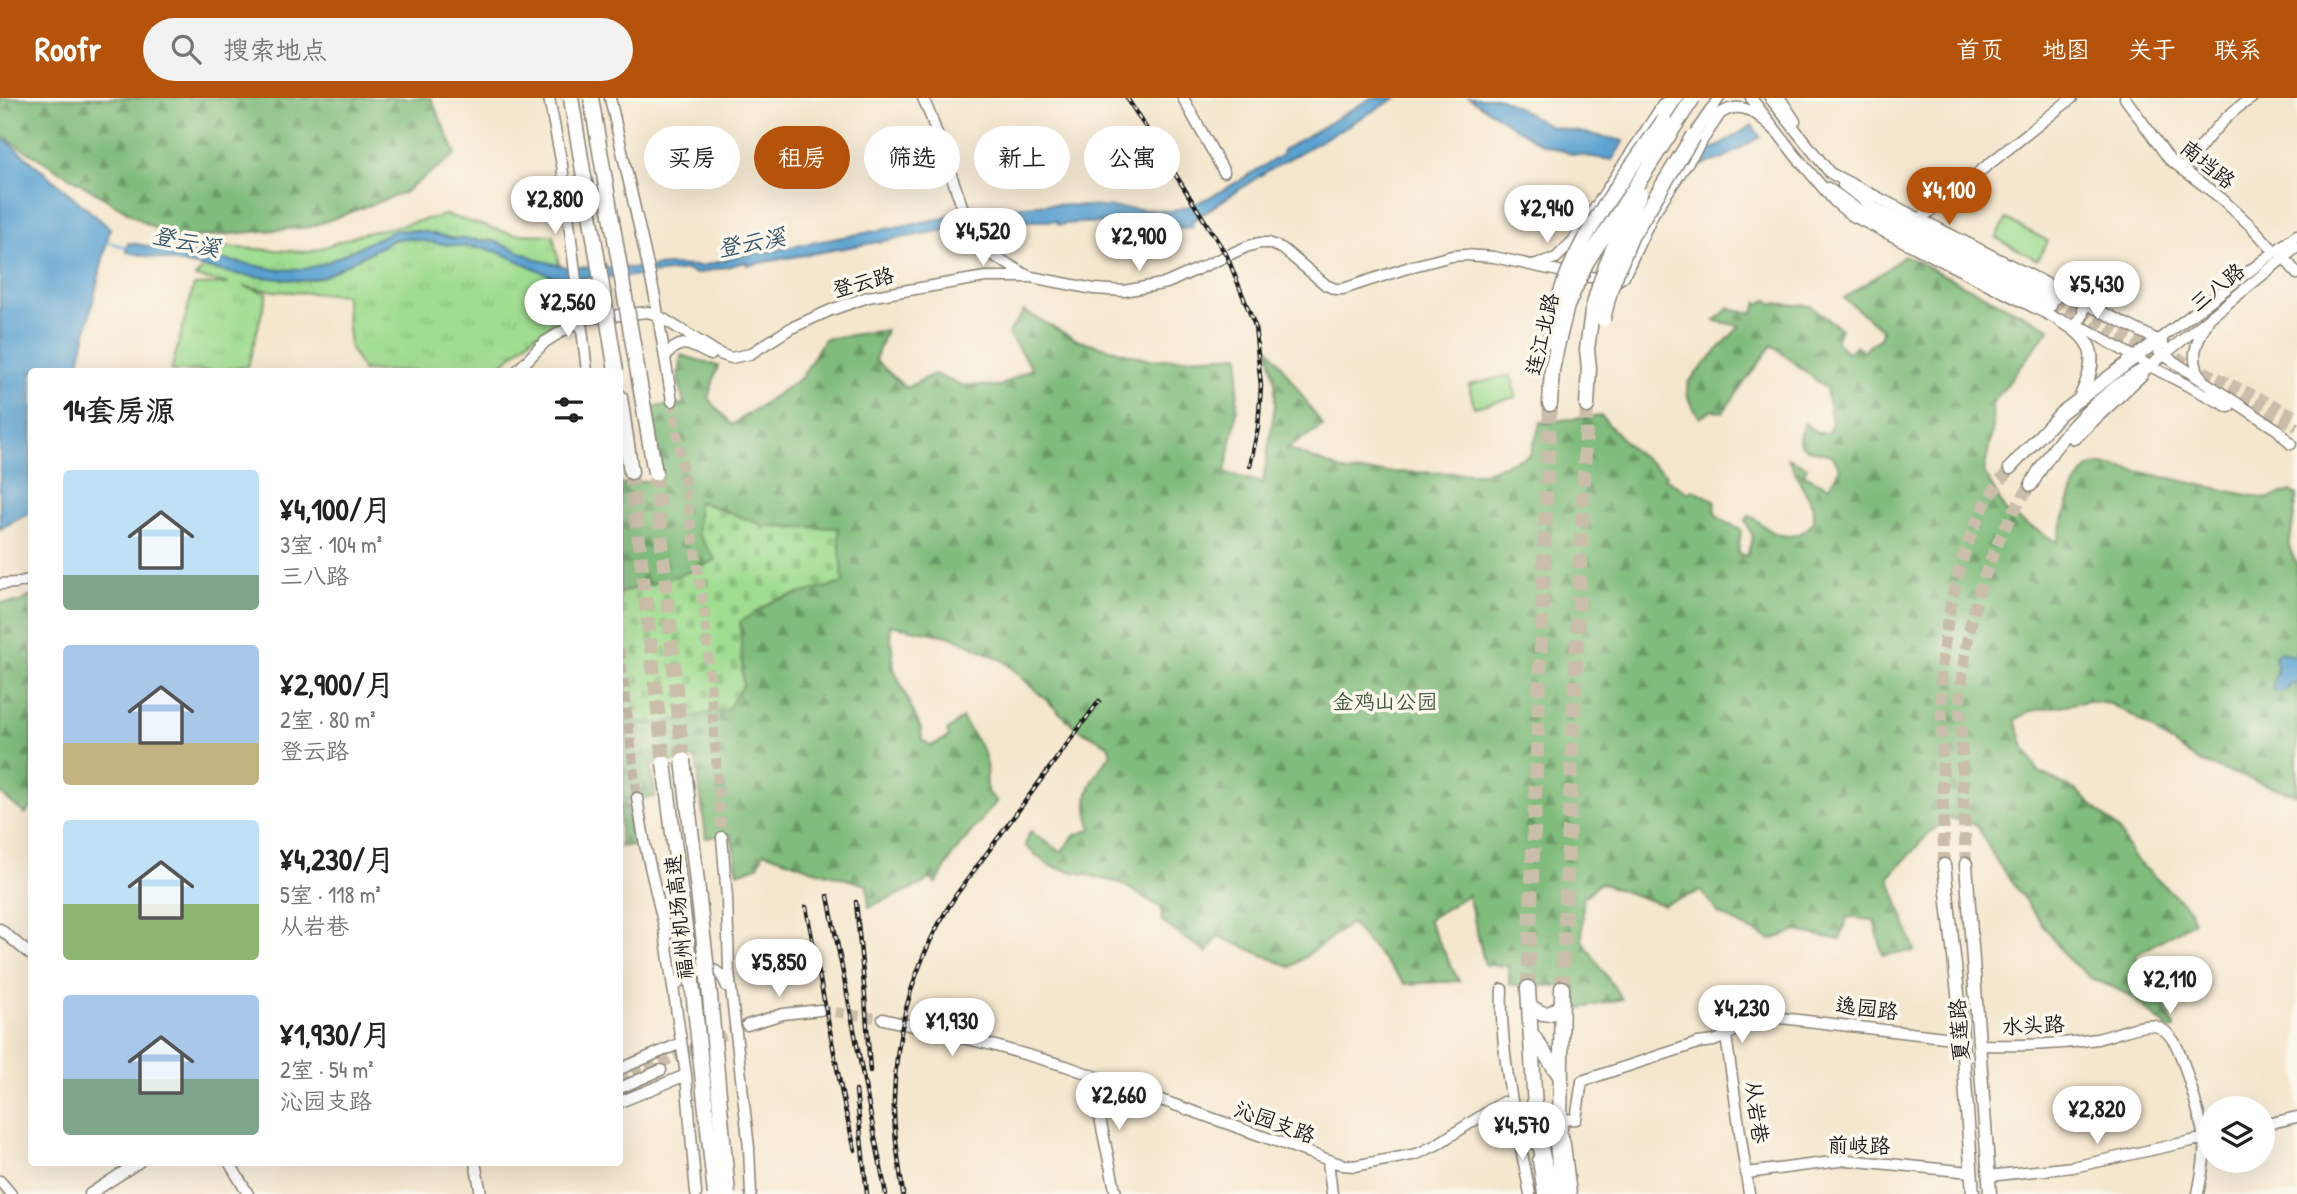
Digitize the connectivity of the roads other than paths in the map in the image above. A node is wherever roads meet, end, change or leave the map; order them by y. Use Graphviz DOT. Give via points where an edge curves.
graph roads {
  1 [pos="549,98"];
  2 [pos="571,98"];
  3 [pos="591,98"];
  4 [pos="610,98"];
  5 [pos="923,98"];
  6 [pos="1183,98"];
  7 [pos="1677,98"];
  8 [pos="1693,98"];
  9 [pos="1704,98"];
  10 [pos="1719,98"];
  11 [pos="1751,98"];
  12 [pos="1770,98"];
  13 [pos="1780,98"];
  14 [pos="2072,98"];
  15 [pos="2124,98"];
  16 [pos="2252,98"];
  17 [pos="1735,107"];
  18 [pos="1664,120"];
  19 [pos="1776,131"];
  20 [pos="1696,137"];
  21 [pos="1800,137"];
  22 [pos="2183,170"];
  23 [pos="1224,172"];
  24 [pos="1830,173"];
  25 [pos="1815,178"];
  26 [pos="1920,219"];
  27 [pos="2297,235"];
  28 [pos="1573,240"];
  29 [pos="2297,247"];
  30 [pos="2279,255"];
  31 [pos="1531,265"];
  32 [pos="1572,274"];
  33 [pos="2297,274"];
  34 [pos="1031,277"];
  35 [pos="2082,302"];
  36 [pos="657,315"];
  37 [pos="1598,315"];
  38 [pos="2211,316"];
  39 [pos="582,319"];
  40 [pos="2067,323"];
  41 [pos="1554,342"];
  42 [pos="2154,344"];
  43 [pos="2172,347"];
  44 [pos="2162,355"];
  45 [pos="2136,356"];
  46 [pos="665,358"];
  47 [pos="726,358"];
  48 [pos="2150,366"];
  49 [pos="520,368"];
  50 [pos="587,368"];
  51 [pos="615,368"];
  52 [pos="2213,389"];
  53 [pos="2080,398"];
  54 [pos="672,401"];
  55 [pos="1550,404"];
  56 [pos="1587,406"];
  57 [pos="623,417"];
  58 [pos="2295,443"];
  59 [pos="2010,468"];
  60 [pos="631,472"];
  61 [pos="655,473"];
  62 [pos="2031,485"];
  63 [pos="28,580"];
  64 [pos="0,584"];
  65 [pos="683,760"];
  66 [pos="664,763"];
  67 [pos="637,798"];
  68 [pos="722,837"];
  69 [pos="1966,864"];
  70 [pos="1944,865"];
  71 [pos="0,929"];
  72 [pos="28,953"];
  73 [pos="1528,988"];
  74 [pos="1562,988"];
  75 [pos="673,989"];
  76 [pos="1502,989"];
  77 [pos="732,1003"];
  78 [pos="1529,1004"];
  79 [pos="1562,1005"];
  80 [pos="820,1013"];
  81 [pos="883,1023"];
  82 [pos="748,1028"];
  83 [pos="1562,1033"];
  84 [pos="1531,1034"];
  85 [pos="1726,1036"];
  86 [pos="1961,1039"];
  87 [pos="681,1043"];
  88 [pos="1979,1045"];
  89 [pos="1547,1056"];
  90 [pos="623,1068"];
  91 [pos="661,1070"];
  92 [pos="686,1075"];
  93 [pos="1091,1076"];
  94 [pos="1533,1077"];
  95 [pos="1561,1077"];
  96 [pos="623,1087"];
  97 [pos="623,1101"];
  98 [pos="2198,1110"];
  99 [pos="2297,1117"];
  100 [pos="1515,1118"];
  101 [pos="2275,1122"];
  102 [pos="1560,1124"];
  103 [pos="1536,1126"];
  104 [pos="2198,1140"];
  105 [pos="1537,1146"];
  106 [pos="1328,1161"];
  107 [pos="133,1166"];
  108 [pos="231,1166"];
  109 [pos="476,1166"];
  110 [pos="1538,1167"];
  111 [pos="1525,1168"];
  112 [pos="1970,1172"];
  113 [pos="1746,1173"];
  114 [pos="2201,1173"];
  115 [pos="1988,1176"];
  116 [pos="0,1181"];
  117 [pos="1557,1193"];
  118 [pos="10,1194"];
  119 [pos="90,1194"];
  120 [pos="248,1194"];
  121 [pos="481,1194"];
  122 [pos="696,1194"];
  123 [pos="715,1194"];
  124 [pos="729,1194"];
  125 [pos="753,1194"];
  126 [pos="1116,1194"];
  127 [pos="1332,1194"];
  128 [pos="1531,1194"];
  129 [pos="1749,1194"];
  130 [pos="1973,1194"];
  131 [pos="1990,1194"];
  132 [pos="2198,1194"];
  1 -- 39 [label="street"];
  2 -- 51 [label="highway, bridge"];
  3 -- 61 [label="highway, bridge"];
  4 -- 36 [label="street"];
  5 -- 34 [label="street" via="977,242"];
  6 -- 23 [label="street"];
  7 -- 18 [label="street"];
  7 -- 28 [label="street" via="1664,103"];
  8 -- 41 [label="highway, 连江北路, bridge" via="1586,263"];
  9 -- 37 [label="highway, 连江北路, bridge" via="1630,213 1603,272"];
  10 -- 20 [label="street"];
  11 -- 19 [label="street"];
  12 -- 21 [label="street"];
  13 -- 21 [label="street"];
  14 -- 26 [label="street"];
  15 -- 22 [label="street, 南垱路" via="2162,151"];
  16 -- 22 [label="street" via="2222,123"];
  17 -- 19 [label="street" via="1752,111"];
  17 -- 20 [label="street" via="1720,114"];
  17 -- 20 [label="street" via="1713,112"];
  18 -- 41 [label="highway, bridge" via="1574,258 1558,300"];
  19 -- 25 [label="street"];
  20 -- 32 [label="street" via="1685,166 1643,232 1623,279"];
  20 -- 37 [label="highway, bridge" via="1631,237"];
  21 -- 24 [label="street"];
  22 -- 30 [label="street, 南垱路" via="2222,199"];
  24 -- 25 [label="street" via="1872,206 2054,302 1877,219"];
  24 -- 26 [label="street"];
  25 -- 40 [label="street" via="1857,219"];
  26 -- 35 [label="street"];
  27 -- 30 [label="street, 三八路"];
  28 -- 31 [label="street" via="1556,258"];
  28 -- 32 [label="street" via="1567,256"];
  29 -- 30 [label="street, 三八路"];
  30 -- 33 [label="street, 南垱路"];
  30 -- 38 [label="street, 三八路"];
  30 -- 42 [label="street, 三八路"];
  31 -- 32 [label="street"];
  31 -- 34 [label="street, 登云路" via="1458,255 1335,289 1283,249 1264,243 1167,283 1124,291"];
  34 -- 47 [label="street, 登云路" via="976,278 868,297 791,328 750,354"];
  35 -- 40 [label="street" via="2079,321"];
  35 -- 42 [label="street"];
  36 -- 39 [label="street" via="642,311"];
  36 -- 46 [label="street"];
  36 -- 47 [label="street"];
  37 -- 56 [label="highway, 连江北路" via="1587,349"];
  38 -- 43 [label="street, 三八路"];
  38 -- 52 [label="street" via="2194,359"];
  39 -- 49 [label="street" via="545,342"];
  39 -- 50 [label="street"];
  40 -- 45 [label="street"];
  40 -- 53 [label="main road" via="2091,349 2092,370"];
  41 -- 55 [label="highway, 连江北路"];
  42 -- 43 [label="street"];
  42 -- 44 [label="street"];
  42 -- 45 [label="main road"];
  43 -- 44 [label="street, 三八路"];
  44 -- 48 [label="street, 三八路"];
  44 -- 52 [label="street"];
  45 -- 48 [label="street"];
  45 -- 53 [label="main road"];
  46 -- 47 [label="street" via="682,344"];
  46 -- 54 [label="street"];
  48 -- 58 [label="street"];
  48 -- 62 [label="main road" via="2127,378 2085,415 2048,457"];
  52 -- 58 [label="street"];
  53 -- 59 [label="main road"];
  57 -- 60 [label="highway"];
  63 -- 64 [label="street"];
  65 -- 124 [label="highway, 福州机场高速, bridge"];
  66 -- 123 [label="highway, 福州机场高速, bridge"];
  67 -- 75 [label="street"];
  68 -- 77 [label="street"];
  69 -- 88 [label="main road, 夏莲路"];
  70 -- 86 [label="main road, 夏莲路"];
  71 -- 72 [label="street"];
  73 -- 78 [label="highway"];
  74 -- 79 [label="highway"];
  75 -- 77 [label="street" via="687,974 711,970 724,979"];
  75 -- 87 [label="street"];
  76 -- 100 [label="street"];
  77 -- 125 [label="street"];
  78 -- 79 [label="highway" via="1543,1014"];
  78 -- 84 [label="highway"];
  79 -- 83 [label="highway"];
  80 -- 82 [label="street"];
  81 -- 93 [label="street, 沁园支路" via="1028,1055"];
  83 -- 89 [label="highway"];
  83 -- 95 [label="highway"];
  84 -- 89 [label="highway"];
  84 -- 94 [label="highway"];
  85 -- 86 [label="street, 逸园路" via="1750,1021 1781,1018"];
  85 -- 102 [label="street, 逸园路" via="1581,1081 1576,1119"];
  85 -- 113 [label="street, 从岩巷"];
  86 -- 112 [label="main road, 夏莲路"];
  87 -- 90 [label="street"];
  87 -- 92 [label="street"];
  88 -- 98 [label="street, 水头路" via="2055,1044 2148,1026 2160,1028 2178,1049"];
  88 -- 115 [label="main road, 夏莲路"];
  89 -- 94 [label="highway"];
  89 -- 95 [label="highway"];
  91 -- 96 [label="street"];
  92 -- 97 [label="street"];
  92 -- 122 [label="street"];
  93 -- 106 [label="street, 沁园支路"];
  93 -- 126 [label="street"];
  94 -- 103 [label="highway"];
  95 -- 102 [label="highway"];
  99 -- 101 [label="street"];
  100 -- 105 [label="street"];
  100 -- 106 [label="street, 沁园支路" via="1503,1102 1417,1154 1354,1166"];
  100 -- 111 [label="street"];
  102 -- 117 [label="highway"];
  103 -- 105 [label="street"];
  103 -- 117 [label="highway"];
  104 -- 115 [label="street" via="2073,1167"];
  105 -- 110 [label="street"];
  106 -- 127 [label="street"];
  107 -- 119 [label="street"];
  108 -- 120 [label="street"];
  109 -- 121 [label="street"];
  110 -- 111 [label="street"];
  110 -- 117 [label="street"];
  111 -- 128 [label="street"];
  112 -- 113 [label="street, 前岐路" via="1847,1160"];
  112 -- 130 [label="main road, 夏莲路"];
  113 -- 129 [label="street, 从岩巷"];
  114 -- 132 [label="street, 水头路"];
  115 -- 131 [label="main road, 夏莲路"];
  116 -- 118 [label="street"];
}
